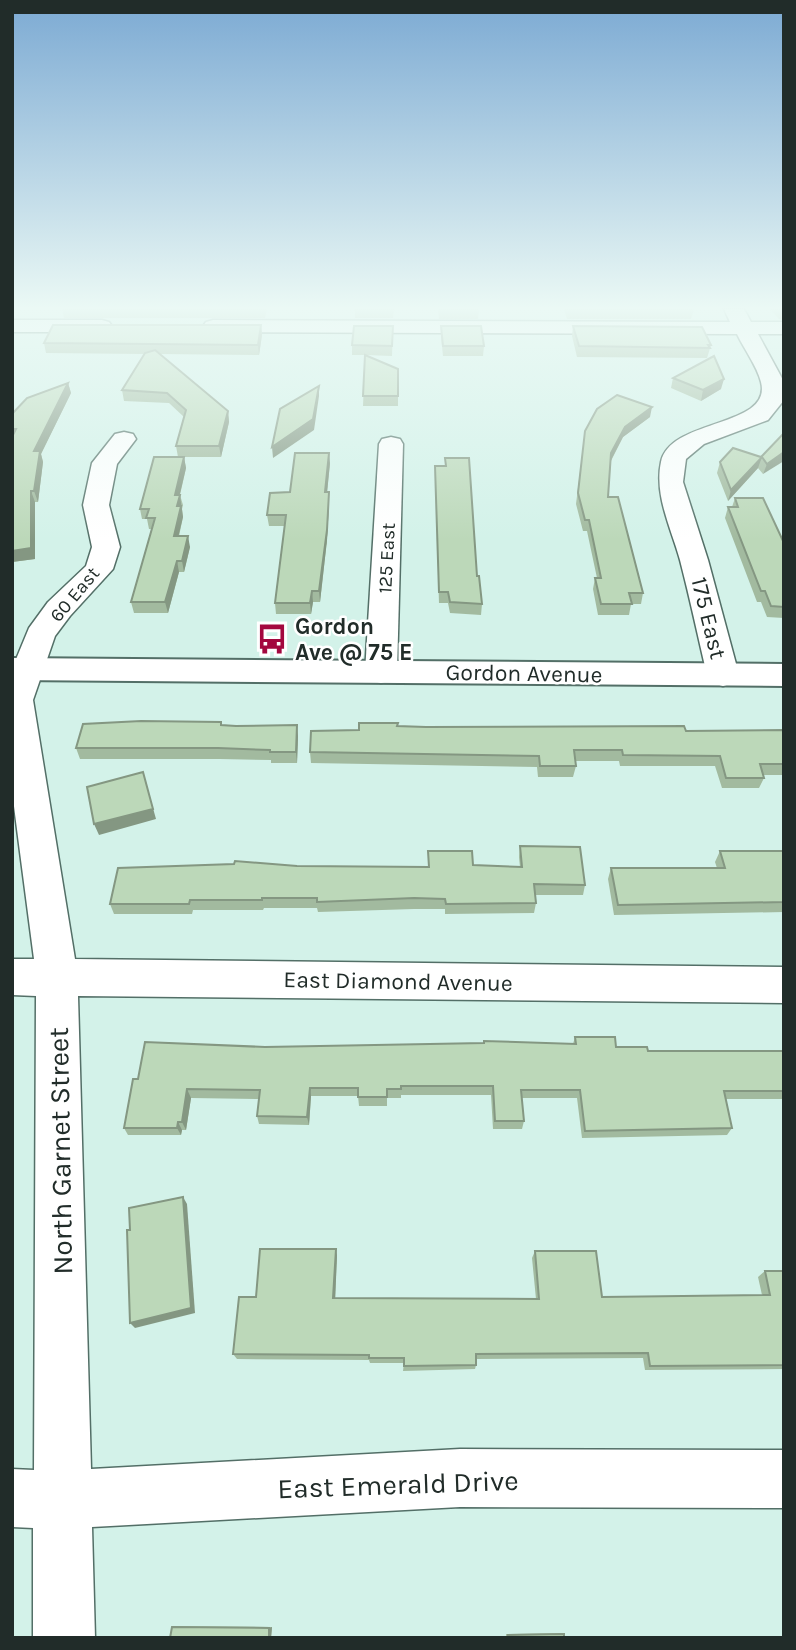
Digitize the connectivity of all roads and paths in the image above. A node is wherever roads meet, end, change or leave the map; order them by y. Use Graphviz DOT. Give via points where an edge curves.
graph roads {
  1 [pos="774,386"];
  2 [pos="124,439"];
  3 [pos="391,444"];
  4 [pos="20,669"];
  5 [pos="381,672"];
  6 [pos="723,675"];
  7 [pos="784,675"];
  8 [pos="12,977"];
  9 [pos="57,978"];
  10 [pos="784,985"];
  11 [pos="784,1479"];
  12 [pos="37,1499"];
  13 [pos="64,1638"];
  1 -- 6 [label="street, 175 East" via="772,400 760,415 695,439 674,457 670,482"];
  2 -- 4 [label="street, 60 East" via="105,463 96,505 106,547 99,569 60,609"];
  3 -- 5 [label="street, 125 East"];
  4 -- 5 [label="main road, Gordon Avenue"];
  4 -- 9 [label="street, North Garnet Street" via="17,700"];
  5 -- 6 [label="main road, Gordon Avenue"];
  6 -- 7 [label="main road, Gordon Avenue"];
  8 -- 9 [label="street, East Diamond Avenue"];
  9 -- 10 [label="street, East Diamond Avenue"];
  9 -- 12 [label="street, North Garnet Street"];
  11 -- 12 [label="street, East Emerald Drive" via="460,1478"];
  12 -- 13 [label="street, North Garnet Street"];
}
